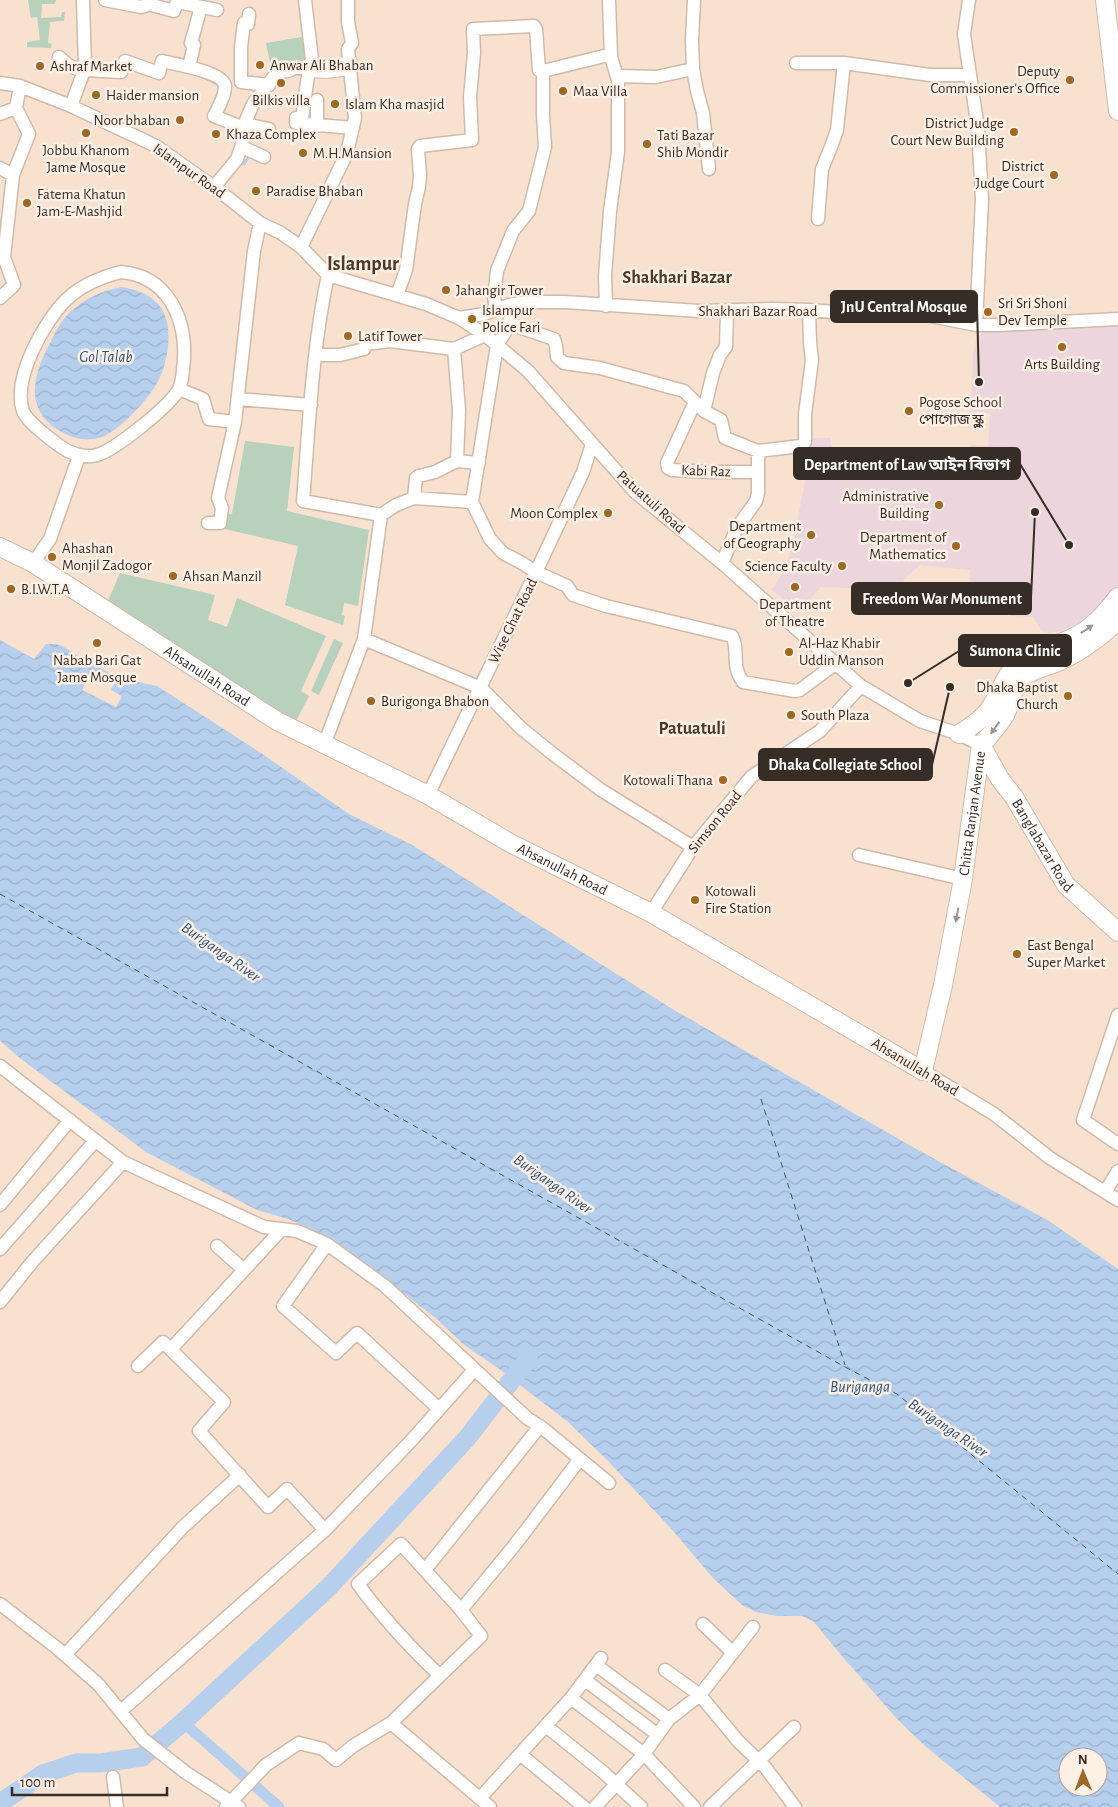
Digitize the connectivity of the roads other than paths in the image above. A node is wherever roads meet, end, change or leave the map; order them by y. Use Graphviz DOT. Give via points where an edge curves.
graph roads {
  1 [pos="83,0"];
  2 [pos="105,0"];
  3 [pos="305,0"];
  4 [pos="348,0"];
  5 [pos="609,0"];
  6 [pos="694,0"];
  7 [pos="969,0"];
  8 [pos="1105,0"];
  9 [pos="149,2"];
  10 [pos="201,7"];
  11 [pos="218,10"];
  12 [pos="249,14"];
  13 [pos="58,57"];
  14 [pos="611,57"];
  15 [pos="796,63"];
  16 [pos="844,63"];
  17 [pos="350,66"];
  18 [pos="189,67"];
  19 [pos="311,68"];
  20 [pos="693,68"];
  21 [pos="84,71"];
  22 [pos="543,71"];
  23 [pos="969,75"];
  24 [pos="617,76"];
  25 [pos="0,83"];
  26 [pos="268,85"];
  27 [pos="20,86"];
  28 [pos="318,100"];
  29 [pos="71,106"];
  30 [pos="16,108"];
  31 [pos="1118,112"];
  32 [pos="0,114"];
  33 [pos="244,126"];
  34 [pos="317,126"];
  35 [pos="353,128"];
  36 [pos="269,129"];
  37 [pos="246,149"];
  38 [pos="264,157"];
  39 [pos="244,164"];
  40 [pos="0,168"];
  41 [pos="708,169"];
  42 [pos="13,175"];
  43 [pos="214,187"];
  44 [pos="818,220"];
  45 [pos="260,223"];
  46 [pos="300,247"];
  47 [pos="328,275"];
  48 [pos="397,295"];
  49 [pos="0,298"];
  50 [pos="509,305"];
  51 [pos="606,306"];
  52 [pos="496,309"];
  53 [pos="809,310"];
  54 [pos="727,312"];
  55 [pos="459,318"];
  56 [pos="1118,319"];
  57 [pos="510,324"];
  58 [pos="976,325"];
  59 [pos="485,335"];
  60 [pos="498,345"];
  61 [pos="454,350"];
  62 [pos="316,355"];
  63 [pos="179,388"];
  64 [pos="238,399"];
  65 [pos="311,405"];
  66 [pos="700,406"];
  67 [pos="235,422"];
  68 [pos="592,444"];
  69 [pos="758,451"];
  70 [pos="79,456"];
  71 [pos="457,461"];
  72 [pos="479,463"];
  73 [pos="758,472"];
  74 [pos="414,498"];
  75 [pos="472,502"];
  76 [pos="381,515"];
  77 [pos="208,523"];
  78 [pos="0,547"];
  79 [pos="34,563"];
  80 [pos="722,563"];
  81 [pos="536,572"];
  82 [pos="1118,597"];
  83 [pos="1118,620"];
  84 [pos="364,639"];
  85 [pos="835,664"];
  86 [pos="861,686"];
  87 [pos="481,688"];
  88 [pos="960,734"];
  89 [pos="324,745"];
  90 [pos="981,745"];
  91 [pos="428,795"];
  92 [pos="693,847"];
  93 [pos="859,855"];
  94 [pos="963,879"];
  95 [pos="651,913"];
  96 [pos="1118,932"];
  97 [pos="1118,1015"];
  98 [pos="0,1066"];
  99 [pos="923,1071"];
  100 [pos="70,1120"];
  101 [pos="95,1141"];
  102 [pos="1118,1144"];
  103 [pos="123,1162"];
  104 [pos="1118,1171"];
  105 [pos="1105,1192"];
  106 [pos="1118,1200"];
  107 [pos="0,1205"];
  108 [pos="282,1229"];
  109 [pos="327,1244"];
  110 [pos="217,1246"];
  111 [pos="0,1250"];
  112 [pos="244,1270"];
  113 [pos="0,1302"];
  114 [pos="170,1349"];
  115 [pos="138,1366"];
  116 [pos="474,1370"];
  117 [pos="439,1410"];
  118 [pos="540,1426"];
  119 [pos="580,1458"];
  120 [pos="240,1476"];
  121 [pos="608,1483"];
  122 [pos="325,1530"];
  123 [pos="425,1570"];
  124 [pos="0,1604"];
  125 [pos="461,1610"];
  126 [pos="703,1624"];
  127 [pos="753,1627"];
  128 [pos="733,1652"];
  129 [pos="65,1655"];
  130 [pos="665,1670"];
  131 [pos="439,1675"];
  132 [pos="585,1680"];
  133 [pos="700,1695"];
  134 [pos="571,1698"];
  135 [pos="121,1711"];
  136 [pos="669,1719"];
  137 [pos="390,1723"];
  138 [pos="546,1726"];
  139 [pos="794,1727"];
  140 [pos="658,1735"];
  141 [pos="520,1754"];
  142 [pos="644,1754"];
  143 [pos="758,1760"];
  144 [pos="113,1777"];
  145 [pos="616,1783"];
  146 [pos="480,1798"];
  147 [pos="232,1805"];
  148 [pos="117,1807"];
  149 [pos="490,1807"];
  150 [pos="584,1807"];
  151 [pos="595,1807"];
  152 [pos="641,1807"];
  153 [pos="694,1807"];
  154 [pos="710,1807"];
  155 [pos="795,1807"];
  1 -- 21 [label="street"];
  2 -- 9 [label="street" via="141,7"];
  3 -- 19 [label="street"];
  4 -- 17 [label="street" via="352,43 348,49"];
  5 -- 14 [label="street"];
  6 -- 20 [label="street"];
  7 -- 23 [label="street" via="964,34"];
  8 -- 31 [label="street"];
  9 -- 10 [label="street" via="174,11 176,2"];
  10 -- 11 [label="street"];
  10 -- 18 [label="street" via="191,43 194,45"];
  12 -- 26 [label="street" via="248,24 244,24 241,47 241,82"];
  13 -- 21 [label="street"];
  14 -- 22 [label="street"];
  14 -- 24 [label="street"];
  15 -- 16 [label="street"];
  16 -- 23 [label="street" via="930,75"];
  16 -- 44 [label="street" via="837,130 822,169"];
  17 -- 19 [label="street"];
  17 -- 35 [label="street"];
  18 -- 21 [label="street" via="162,61 159,73 125,61 121,72"];
  18 -- 33 [label="street" via="215,74 224,82 223,97 214,116"];
  19 -- 26 [label="street" via="279,72"];
  19 -- 34 [label="street" via="302,119 296,121"];
  20 -- 24 [label="street" via="656,77"];
  20 -- 41 [label="street" via="703,114"];
  21 -- 29 [label="street"];
  22 -- 48 [label="street" via="540,70 536,27 473,29 472,140 420,146 418,149 419,187 406,270"];
  22 -- 52 [label="street" via="545,147 529,211 506,244 497,271"];
  23 -- 58 [label="street" via="978,129 982,199"];
  24 -- 51 [label="street" via="618,152 610,211"];
  25 -- 27 [label="street, Islampur Road"];
  26 -- 33 [label="street" via="253,104"];
  27 -- 29 [label="street, Islampur Road"];
  27 -- 30 [label="street"];
  28 -- 34 [label="street"];
  29 -- 43 [label="street, Islampur Road" via="156,146"];
  30 -- 32 [label="street"];
  30 -- 42 [label="street" via="29,134"];
  33 -- 36 [label="street"];
  33 -- 37 [label="street"];
  34 -- 35 [label="street"];
  35 -- 46 [label="street" via="347,153"];
  37 -- 38 [label="street"];
  37 -- 39 [label="street"];
  37 -- 43 [label="street"];
  40 -- 42 [label="street"];
  42 -- 49 [label="street" via="4,257 14,285"];
  43 -- 45 [label="street, Islampur Road"];
  45 -- 46 [label="street, Islampur Road"];
  45 -- 64 [label="street"];
  46 -- 47 [label="street, Patuatuli Road"];
  47 -- 48 [label="street, Patuatuli Road"];
  47 -- 62 [label="street"];
  48 -- 55 [label="street, Patuatuli Road"];
  50 -- 51 [label="street, Shakhari Bazar Road" via="584,302"];
  50 -- 52 [label="street, Shakhari Bazar Road"];
  50 -- 57 [label="street"];
  51 -- 54 [label="street, Shakhari Bazar Road"];
  52 -- 55 [label="street, Shakhari Bazar Road"];
  53 -- 54 [label="street, Shakhari Bazar Road"];
  53 -- 58 [label="street, Shakhari Bazar Road" via="871,315 921,314"];
  53 -- 69 [label="street" via="812,360 805,442 801,446"];
  54 -- 66 [label="street" via="726,347"];
  55 -- 59 [label="street, Patuatuli Road"];
  56 -- 58 [label="street, Shakhari Bazar Road"];
  57 -- 60 [label="street"];
  57 -- 66 [label="street" via="554,339 557,357 564,362 600,368 684,391"];
  59 -- 60 [label="street, Patuatuli Road"];
  59 -- 61 [label="street"];
  60 -- 68 [label="street, Patuatuli Road" via="528,371"];
  60 -- 72 [label="street"];
  61 -- 62 [label="street" via="390,341 366,344 364,349 340,355"];
  61 -- 71 [label="street" via="459,410"];
  62 -- 65 [label="street"];
  63 -- 67 [label="street" via="203,400 209,419"];
  63 -- 70 [label="street" via="169,401 124,440 97,455"];
  63 -- 70 [label="street" via="184,357 182,325 176,310 149,280 133,273 102,276 68,298 34,346 20,397 23,413 39,430 60,447"];
  64 -- 65 [label="street"];
  64 -- 67 [label="street"];
  65 -- 76 [label="street" via="303,501"];
  66 -- 69 [label="street" via="720,420 725,438"];
  66 -- 73 [label="street, Kabi Raz" via="667,463 668,468"];
  67 -- 77 [label="street" via="218,498 222,508 220,523"];
  68 -- 80 [label="street, Patuatuli Road" via="635,492"];
  68 -- 81 [label="street, Wise Ghat Road" via="583,472"];
  69 -- 73 [label="street"];
  70 -- 79 [label="street" via="50,539"];
  71 -- 72 [label="street"];
  71 -- 74 [label="street" via="417,477"];
  72 -- 75 [label="street"];
  73 -- 80 [label="street" via="756,501 737,528"];
  74 -- 75 [label="street"];
  74 -- 76 [label="street"];
  75 -- 81 [label="street" via="490,539 503,553"];
  76 -- 84 [label="street"];
  78 -- 79 [label="street, Ahsanullah Road"];
  79 -- 89 [label="street, Ahsanullah Road" via="277,722"];
  80 -- 85 [label="street, Patuatuli Road"];
  81 -- 85 [label="street" via="567,586 573,595 606,606 732,636 738,674 743,682 752,685 800,690"];
  81 -- 87 [label="street, Wise Ghat Road"];
  88 -- 82 [label="street, Chitta Ranjan Avenue, one-way" via="985,716 1017,664 1083,632 1096,623"];
  83 -- 90 [label="street, Chitta Ranjan Avenue, one-way" via="1093,641 1060,661 1022,678 1015,685 1006,713"];
  84 -- 87 [label="street"];
  84 -- 89 [label="street"];
  85 -- 86 [label="street, Patuatuli Road"];
  86 -- 88 [label="street, Patuatuli Road" via="920,721"];
  86 -- 92 [label="street, Simson Road" via="820,731 752,777"];
  87 -- 91 [label="street, Wise Ghat Road"];
  87 -- 92 [label="street" via="553,754 601,790"];
  88 -- 90 [label="street, Patuatuli Road"];
  89 -- 91 [label="street, Ahsanullah Road"];
  90 -- 94 [label="street, Chitta Ranjan Avenue"];
  90 -- 96 [label="street, Banglabazar Road" via="1066,885"];
  91 -- 95 [label="street, Ahsanullah Road" via="510,843"];
  92 -- 95 [label="street, Simson Road"];
  93 -- 94 [label="street"];
  94 -- 99 [label="street, Chitta Ranjan Avenue, one-way"];
  95 -- 99 [label="street, Ahsanullah Road"];
  97 -- 102 [label="street" via="1083,1120"];
  98 -- 100 [label="street"];
  99 -- 105 [label="street, Ahsanullah Road" via="994,1114 1050,1158"];
  100 -- 101 [label="street"];
  100 -- 107 [label="street"];
  101 -- 103 [label="street"];
  101 -- 111 [label="street"];
  103 -- 108 [label="street" via="264,1226"];
  103 -- 113 [label="street"];
  104 -- 105 [label="street"];
  105 -- 106 [label="street, Ahsanullah Road"];
  108 -- 109 [label="street" via="297,1231"];
  108 -- 112 [label="street"];
  109 -- 116 [label="street" via="385,1286"];
  109 -- 117 [label="street" via="283,1306 336,1352 357,1333"];
  110 -- 112 [label="street"];
  112 -- 114 [label="street"];
  114 -- 115 [label="street" via="163,1342"];
  114 -- 120 [label="street" via="224,1402 199,1431"];
  116 -- 117 [label="street"];
  116 -- 118 [label="street"];
  117 -- 122 [label="street"];
  118 -- 119 [label="street"];
  118 -- 123 [label="street"];
  119 -- 121 [label="street"];
  119 -- 125 [label="street"];
  120 -- 122 [label="street" via="268,1507 287,1489"];
  120 -- 129 [label="street" via="183,1527"];
  122 -- 135 [label="street"];
  123 -- 125 [label="street"];
  123 -- 131 [label="street" via="401,1544 358,1584"];
  124 -- 129 [label="street"];
  125 -- 131 [label="street" via="480,1636"];
  126 -- 128 [label="street"];
  127 -- 128 [label="street"];
  128 -- 133 [label="street"];
  129 -- 135 [label="street" via="99,1685"];
  130 -- 133 [label="street"];
  131 -- 137 [label="street"];
  132 -- 134 [label="street"];
  132 -- 136 [label="street" via="598,1662"];
  132 -- 140 [label="street"];
  133 -- 136 [label="street"];
  133 -- 143 [label="street"];
  134 -- 138 [label="street"];
  134 -- 142 [label="street"];
  135 -- 147 [label="street" via="143,1739"];
  136 -- 140 [label="street"];
  137 -- 146 [label="street"];
  137 -- 147 [label="street" via="336,1760 323,1749 299,1743 266,1765"];
  138 -- 141 [label="street"];
  138 -- 145 [label="street"];
  139 -- 143 [label="street"];
  140 -- 142 [label="street"];
  141 -- 146 [label="street"];
  141 -- 150 [label="street"];
  142 -- 145 [label="street"];
  142 -- 153 [label="street"];
  143 -- 154 [label="street"];
  143 -- 155 [label="street"];
  144 -- 148 [label="street"];
  145 -- 151 [label="street"];
  145 -- 152 [label="street"];
  146 -- 149 [label="street"];
}
